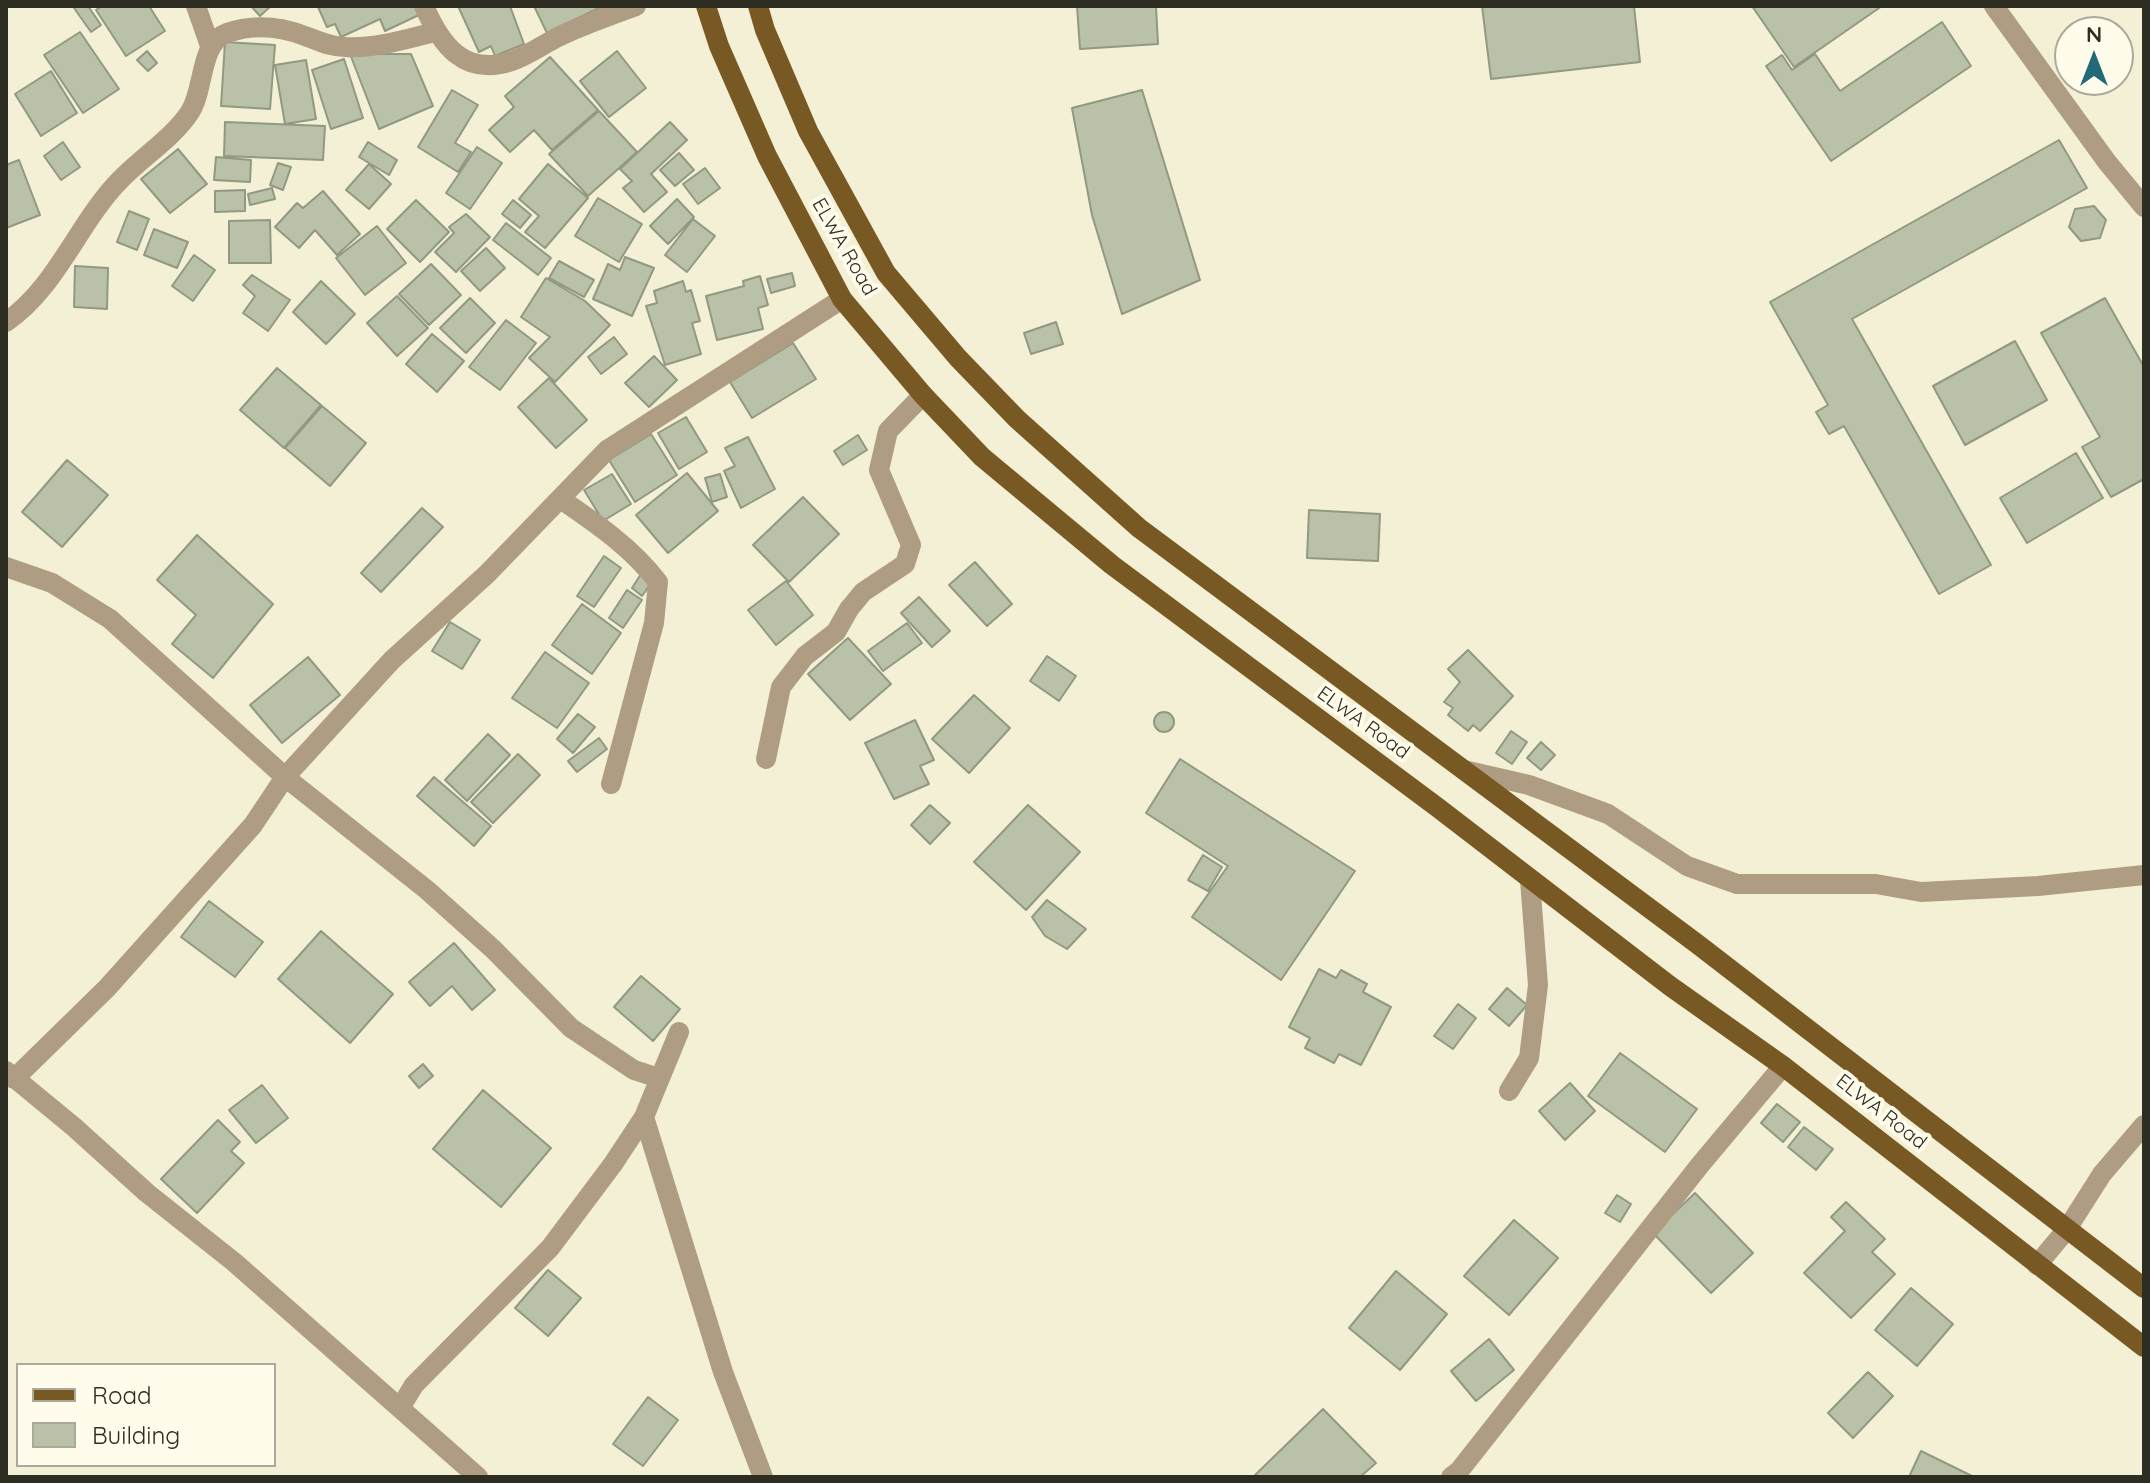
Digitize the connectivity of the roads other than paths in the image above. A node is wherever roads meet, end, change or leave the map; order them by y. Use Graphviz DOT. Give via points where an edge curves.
graph roads {
  1 [pos="196,6"];
  2 [pos="424,6"];
  3 [pos="636,6"];
  4 [pos="706,6"];
  5 [pos="758,6"];
  6 [pos="1997,7"];
  7 [pos="435,32"];
  8 [pos="210,46"];
  9 [pos="2144,207"];
  10 [pos="842,299"];
  11 [pos="6,322"];
  12 [pos="923,395"];
  13 [pos="562,500"];
  14 [pos="6,567"];
  15 [pos="766,759"];
  16 [pos="1464,770"];
  17 [pos="285,777"];
  18 [pos="611,784"];
  19 [pos="2144,875"];
  20 [pos="1530,880"];
  21 [pos="679,1032"];
  22 [pos="1783,1066"];
  23 [pos="10,1075"];
  24 [pos="659,1078"];
  25 [pos="1509,1091"];
  26 [pos="644,1117"];
  27 [pos="2144,1125"];
  28 [pos="2067,1229"];
  29 [pos="2037,1265"];
  30 [pos="2144,1288"];
  31 [pos="2144,1347"];
  32 [pos="400,1408"];
  33 [pos="478,1477"];
  34 [pos="763,1477"];
  35 [pos="1451,1477"];
  1 -- 8 [label="street"];
  2 -- 7 [label="street"];
  3 -- 7 [label="street" via="491,67 469,64"];
  4 -- 10 [label="main road, ELWA Road" via="767,156"];
  5 -- 16 [label="main road, ELWA Road" via="808,131 886,273 958,358 1017,419 1139,528"];
  6 -- 9 [label="street"];
  7 -- 8 [label="street" via="347,48 278,28 251,26 223,34"];
  8 -- 11 [label="street" via="189,113 118,181 48,279"];
  10 -- 12 [label="main road, ELWA Road"];
  10 -- 13 [label="street" via="607,450"];
  12 -- 15 [label="street" via="888,431 879,470 911,545 905,564 863,592 836,632 805,656 781,687"];
  12 -- 20 [label="main road, ELWA Road" via="982,457 1112,565"];
  13 -- 17 [label="street" via="392,660"];
  13 -- 18 [label="street" via="612,535 658,582 654,623"];
  14 -- 17 [label="street" via="52,583 110,619"];
  16 -- 19 [label="street" via="1529,785 1608,814 1687,866 1737,884 1876,884 1921,892"];
  16 -- 28 [label="main road, ELWA Road"];
  17 -- 23 [label="street" via="253,825 107,988"];
  17 -- 24 [label="street" via="427,890 571,1028 634,1070"];
  20 -- 22 [label="main road, ELWA Road"];
  20 -- 25 [label="street" via="1538,985 1529,1058"];
  21 -- 24 [label="street"];
  22 -- 29 [label="main road, ELWA Road"];
  22 -- 35 [label="street"];
  23 -- 32 [label="street"];
  24 -- 26 [label="street"];
  26 -- 32 [label="street" via="550,1248 414,1385"];
  26 -- 34 [label="street" via="723,1372"];
  27 -- 28 [label="street" via="2102,1174"];
  28 -- 29 [label="street"];
  28 -- 30 [label="main road, ELWA Road"];
  29 -- 31 [label="main road, ELWA Road"];
  32 -- 33 [label="street"];
}
